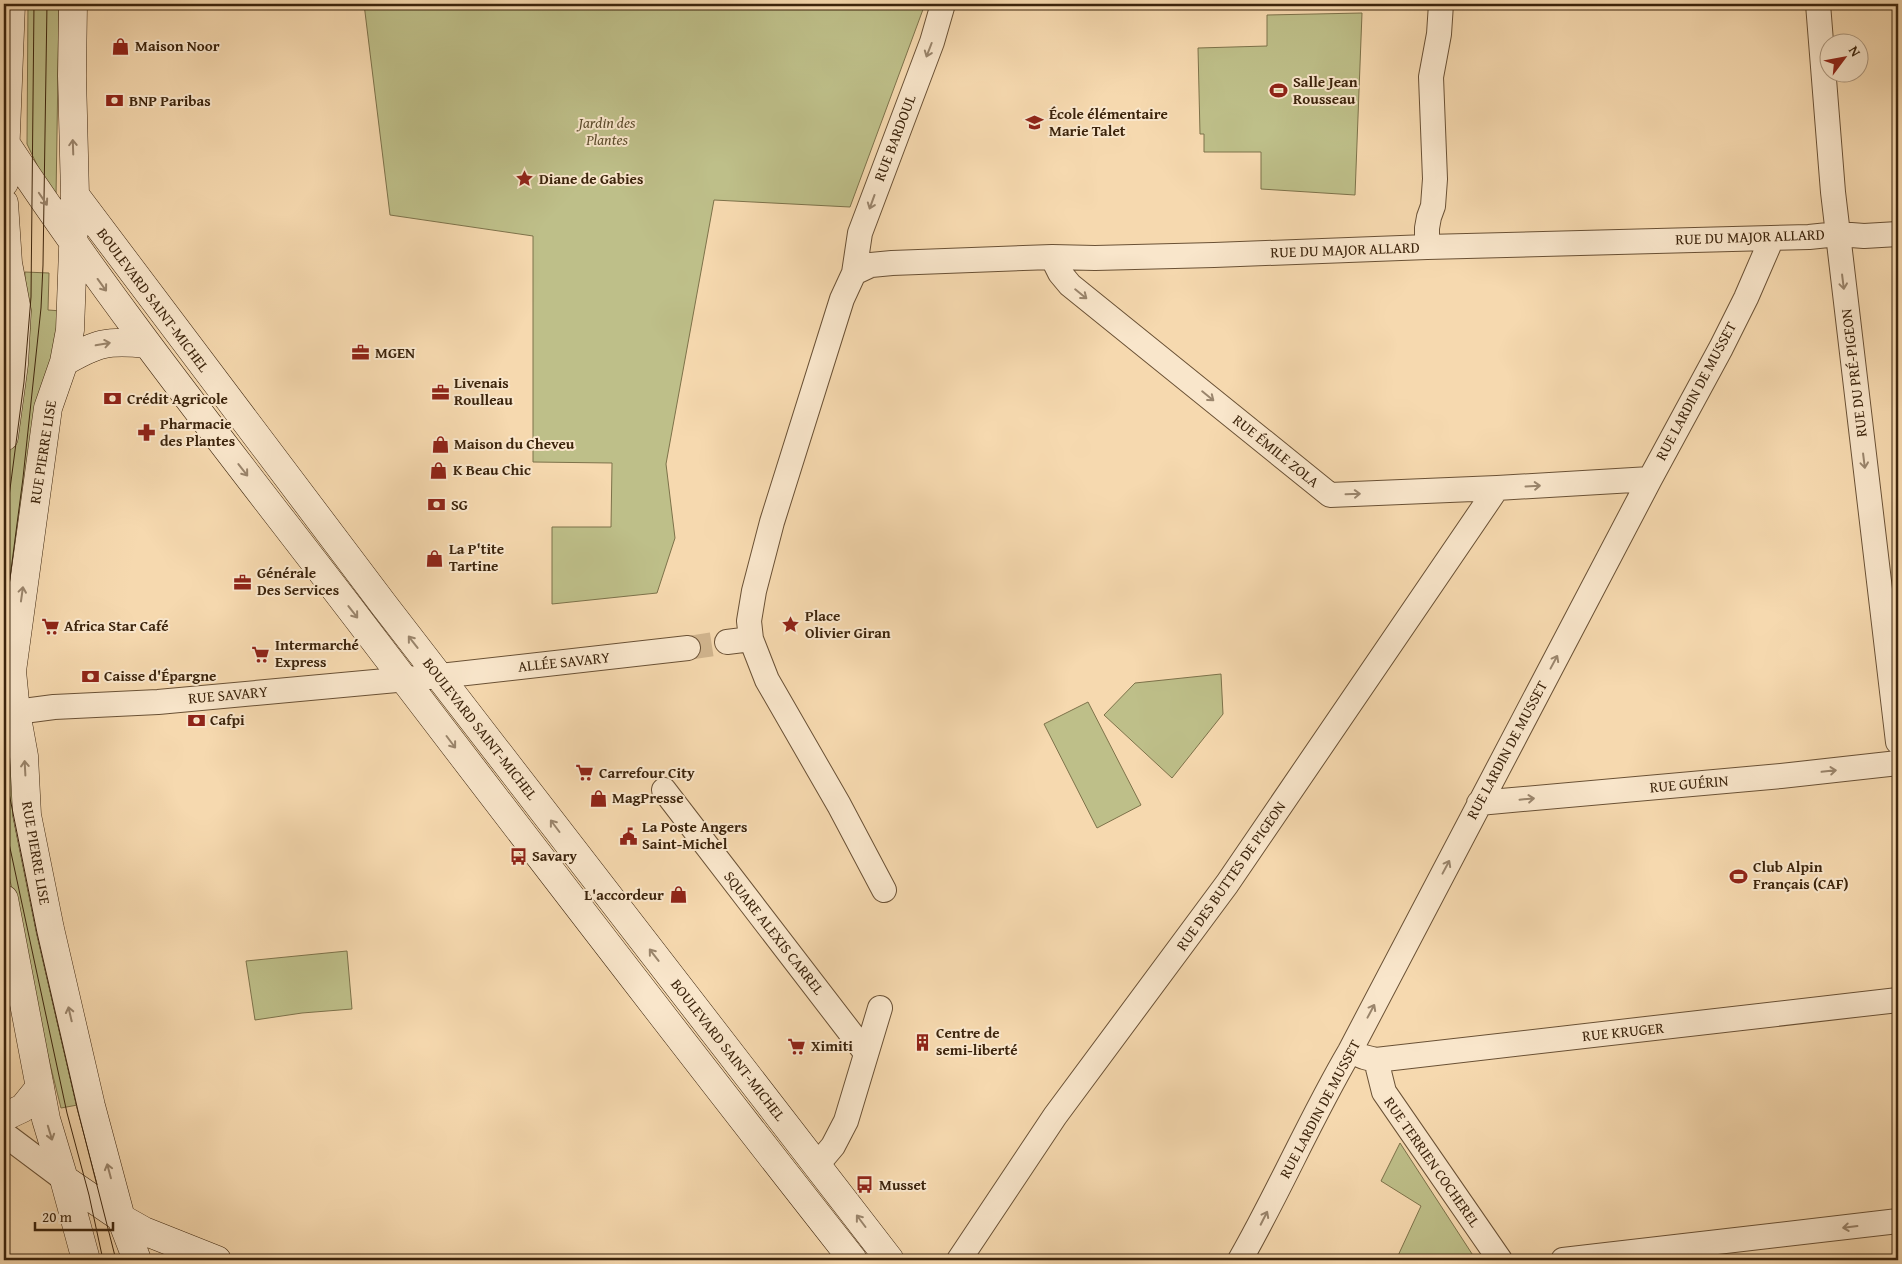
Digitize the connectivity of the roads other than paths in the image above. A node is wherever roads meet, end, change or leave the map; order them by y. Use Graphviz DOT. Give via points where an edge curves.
graph roads {
  1 [pos="11,4"];
  2 [pos="72,4"];
  3 [pos="943,4"];
  4 [pos="1441,4"];
  5 [pos="1818,4"];
  6 [pos="6,144"];
  7 [pos="4,183"];
  8 [pos="75,195"];
  9 [pos="4,203"];
  10 [pos="1838,234"];
  11 [pos="1898,234"];
  12 [pos="1772,238"];
  13 [pos="74,245"];
  14 [pos="1427,247"];
  15 [pos="1052,256"];
  16 [pos="854,273"];
  17 [pos="146,344"];
  18 [pos="64,362"];
  19 [pos="4,437"];
  20 [pos="1650,479"];
  21 [pos="1497,488"];
  22 [pos="751,639"];
  23 [pos="726,642"];
  24 [pos="688,648"];
  25 [pos="440,676"];
  26 [pos="404,679"];
  27 [pos="1896,699"];
  28 [pos="16,712"];
  29 [pos="1898,742"];
  30 [pos="1898,763"];
  31 [pos="664,790"];
  32 [pos="1479,803"];
  33 [pos="884,890"];
  34 [pos="4,899"];
  35 [pos="1898,1000"];
  36 [pos="880,1008"];
  37 [pos="1350,1051"];
  38 [pos="866,1053"];
  39 [pos="1376,1060"];
  40 [pos="40,1086"];
  41 [pos="4,1116"];
  42 [pos="4,1134"];
  43 [pos="817,1165"];
  44 [pos="64,1179"];
  45 [pos="121,1218"];
  46 [pos="1898,1221"];
  47 [pos="1616,1258"];
  48 [pos="86,1260"];
  49 [pos="137,1260"];
  50 [pos="217,1260"];
  51 [pos="852,1260"];
  52 [pos="890,1260"];
  53 [pos="959,1260"];
  54 [pos="1240,1260"];
  55 [pos="1500,1260"];
  56 [pos="1563,1260"];
  1 -- 6 [label="main road"];
  8 -- 2 [label="main road, BOULEVARD SAINT-MICHEL, one-way"];
  3 -- 16 [label="street, RUE BARDOUL, one-way" via="932,42 860,232"];
  4 -- 14 [label="street" via="1431,77 1435,179"];
  5 -- 10 [label="street, RUE DU PRÉ-PIGEON"];
  6 -- 7 [label="main road"];
  6 -- 13 [label="main road, BOULEVARD SAINT-MICHEL, one-way"];
  8 -- 13 [label="main road, BOULEVARD SAINT-MICHEL"];
  25 -- 8 [label="main road, BOULEVARD SAINT-MICHEL, one-way"];
  9 -- 19 [label="main road" via="8,264 17,311"];
  10 -- 11 [label="street, RUE DU MAJOR ALLARD"];
  10 -- 12 [label="street, RUE DU MAJOR ALLARD"];
  10 -- 27 [label="street, RUE DU PRÉ-PIGEON, one-way"];
  12 -- 14 [label="street, RUE DU MAJOR ALLARD"];
  12 -- 20 [label="street, RUE LARDIN DE MUSSET" via="1725,339"];
  13 -- 17 [label="main road, BOULEVARD SAINT-MICHEL, one-way"];
  13 -- 18 [label="main road, RUE PIERRE LISE" via="70,330"];
  14 -- 15 [label="street, RUE DU MAJOR ALLARD" via="1095,258"];
  15 -- 16 [label="street, RUE DU MAJOR ALLARD" via="892,263 871,265"];
  15 -- 21 [label="street, RUE ÉMILE ZOLA, one-way" via="1070,285 1330,495"];
  16 -- 22 [label="street" via="842,299 772,522 751,607"];
  18 -- 17 [label="main road, one-way" via="103,343"];
  17 -- 26 [label="main road, BOULEVARD SAINT-MICHEL, one-way"];
  28 -- 18 [label="main road, RUE PIERRE LISE, one-way" via="12,671 48,408"];
  21 -- 20 [label="street, RUE ÉMILE ZOLA, one-way"];
  32 -- 20 [label="street, RUE LARDIN DE MUSSET, one-way"];
  21 -- 53 [label="street, RUE DES BUTTES DE PIGEON" via="1228,884 1055,1116"];
  22 -- 23 [label="street"];
  22 -- 33 [label="street" via="767,680"];
  24 -- 25 [label="street, ALLÉE SAVARY"];
  25 -- 26 [label="street, RUE SAVARY"];
  43 -- 25 [label="main road, BOULEVARD SAINT-MICHEL, one-way"];
  26 -- 28 [label="street, RUE SAVARY"];
  26 -- 51 [label="main road, BOULEVARD SAINT-MICHEL, one-way"];
  27 -- 29 [label="street, RUE DU PRÉ-PIGEON"];
  45 -- 28 [label="main road, RUE PIERRE LISE, one-way" via="50,929 27,815 24,756"];
  32 -- 30 [label="street, RUE GUÉRIN, one-way"];
  31 -- 38 [label="street, SQUARE ALEXIS CARREL"];
  37 -- 32 [label="street, RUE LARDIN DE MUSSET, one-way"];
  34 -- 40 [label="main road"];
  35 -- 39 [label="street, RUE KRUGER"];
  36 -- 38 [label="street"];
  37 -- 39 [label="street, RUE KRUGER"];
  54 -- 37 [label="street, RUE LARDIN DE MUSSET, one-way"];
  38 -- 43 [label="street" via="846,1121 833,1146"];
  39 -- 55 [label="street, RUE TERRIEN COCHEREL" via="1384,1092"];
  40 -- 41 [label="main road" via="23,1108"];
  40 -- 44 [label="main road, one-way"];
  42 -- 44 [label="street"];
  52 -- 43 [label="main road, BOULEVARD SAINT-MICHEL, one-way"];
  44 -- 45 [label="main road"];
  44 -- 48 [label="main road"];
  45 -- 49 [label="main road, RUE PIERRE LISE"];
  45 -- 50 [label="main road" via="168,1242"];
  46 -- 47 [label="street, one-way"];
  47 -- 56 [label="street"];
}
